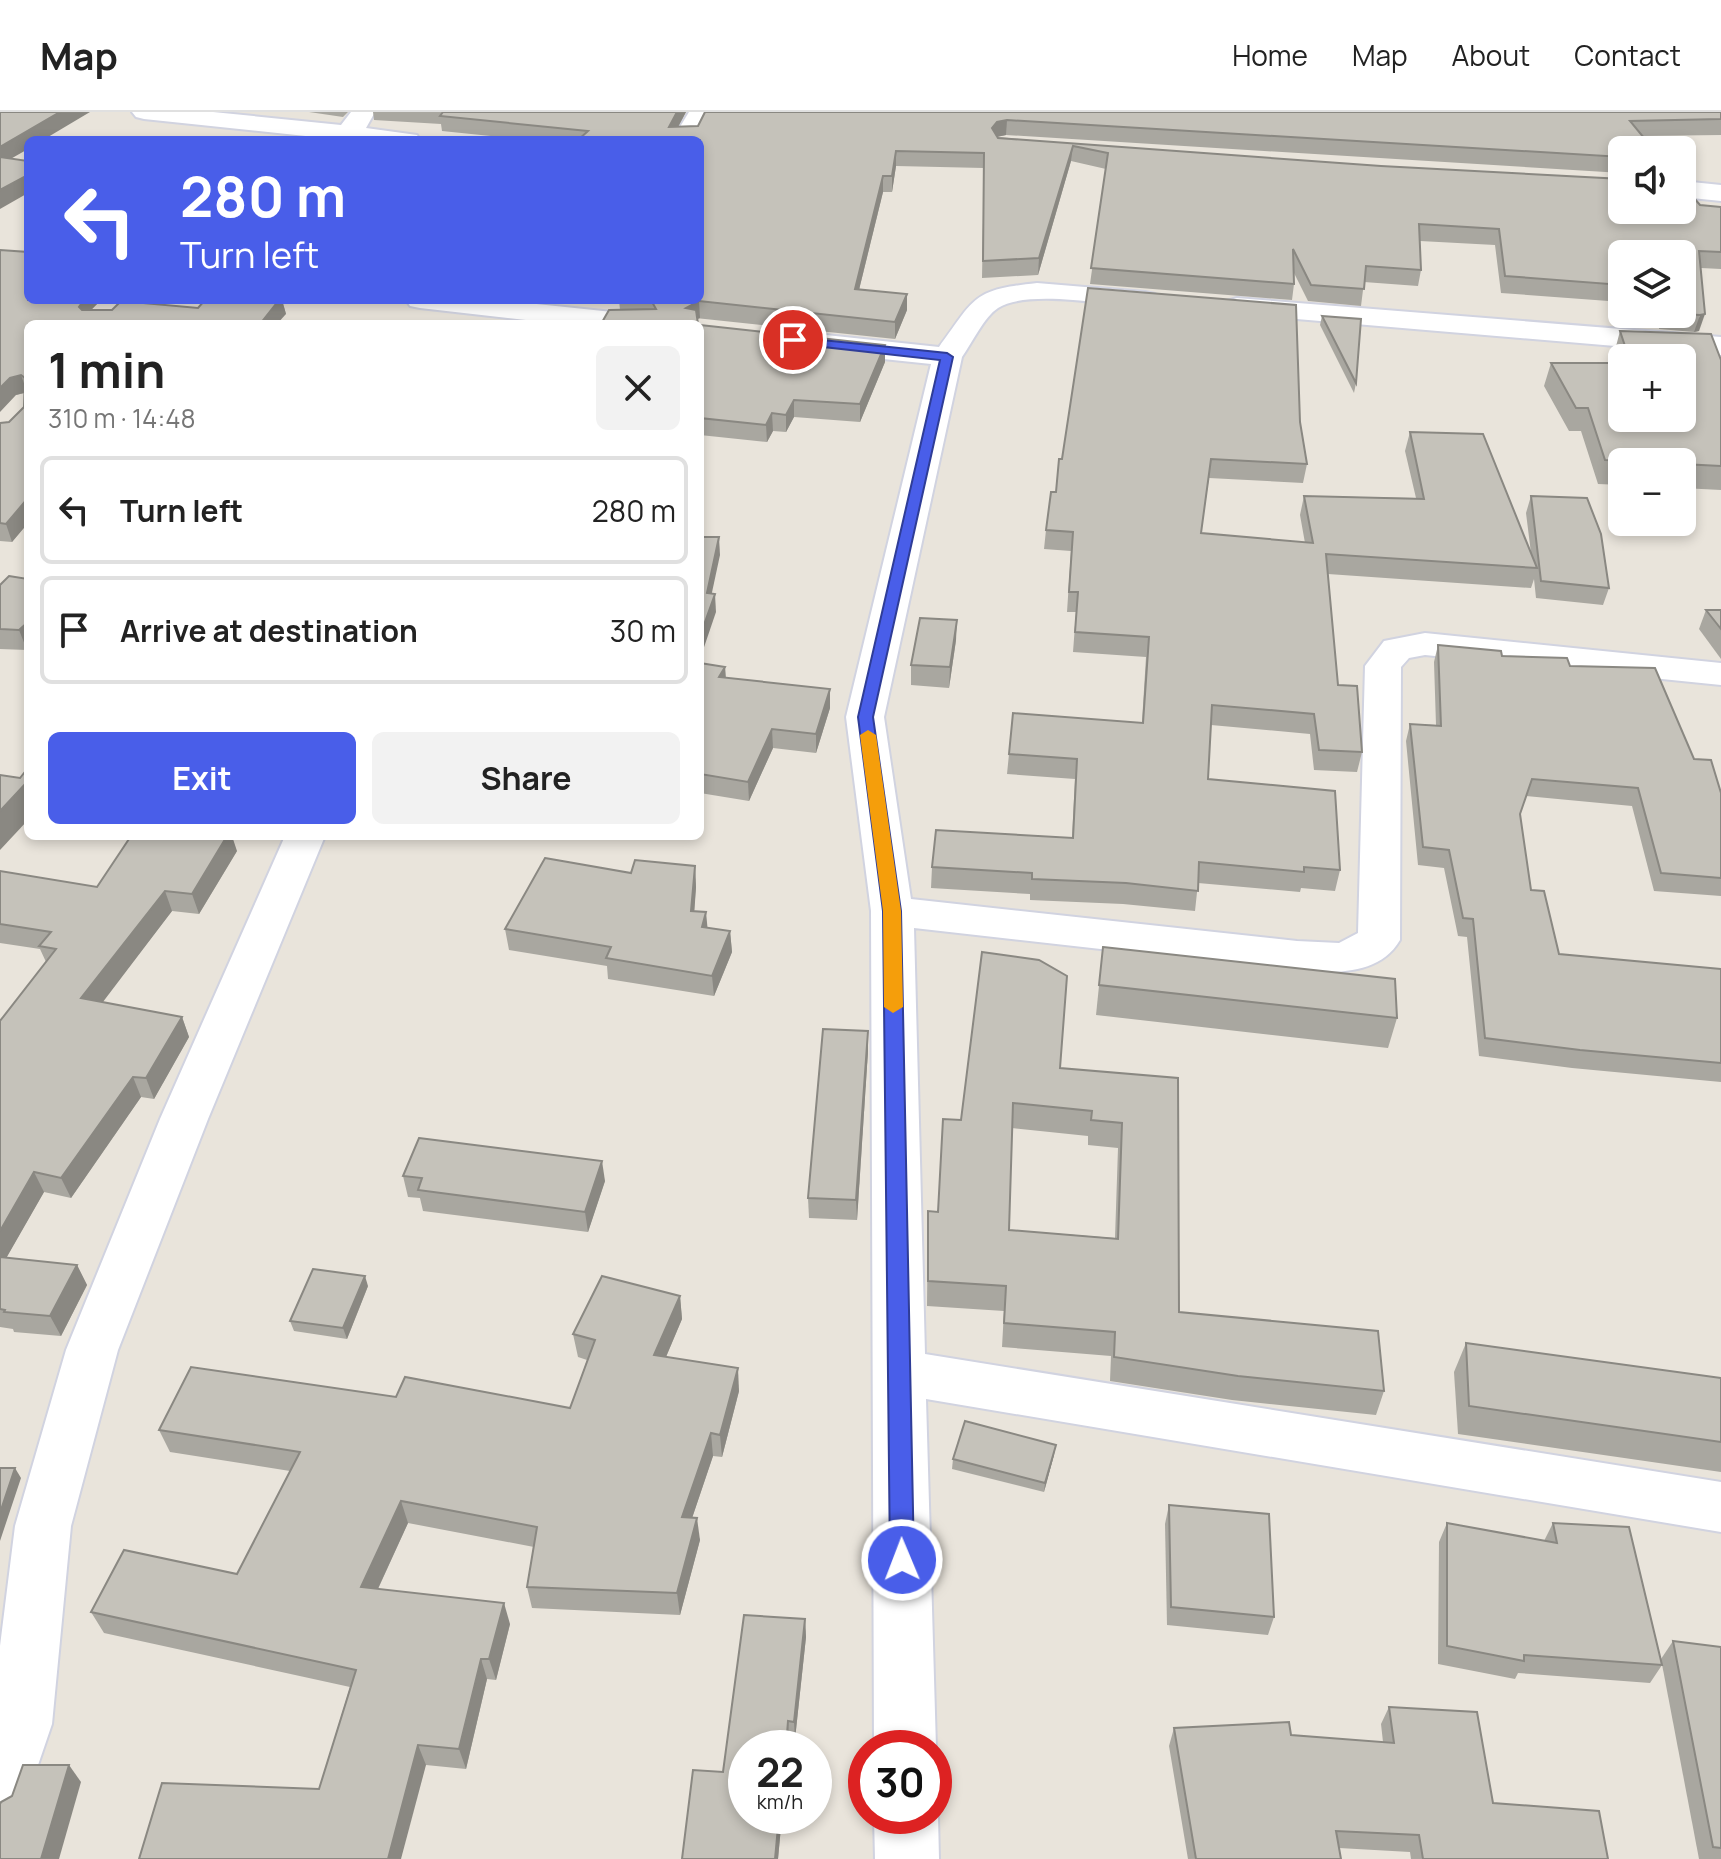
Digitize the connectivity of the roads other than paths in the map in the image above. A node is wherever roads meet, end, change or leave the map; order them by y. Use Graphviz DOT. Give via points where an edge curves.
graph roads {
  1 [pos="144,112"];
  2 [pos="701,112"];
  3 [pos="359,123"];
  4 [pos="396,136"];
  5 [pos="686,136"];
  6 [pos="1696,190"];
  7 [pos="1721,193"];
  8 [pos="1164,301"];
  9 [pos="448,304"];
  10 [pos="1212,305"];
  11 [pos="602,310"];
  12 [pos="558,320"];
  13 [pos="630,320"];
  14 [pos="793,340"];
  15 [pos="1721,346"];
  16 [pos="947,357"];
  17 [pos="1721,674"];
  18 [pos="303,840"];
  19 [pos="892,911"];
  20 [pos="899,1372"];
  21 [pos="1721,1507"];
  22 [pos="905,1730"];
  23 [pos="0,1790"];
  24 [pos="906,1834"];
  25 [pos="907,1859"];
  1 -- 3 [label="street"];
  2 -- 5 [label="street"];
  3 -- 4 [label="street"];
  6 -- 7 [label="street"];
  8 -- 16 [label="street" via="1037,291 1004,295 986,303"];
  9 -- 12 [label="street"];
  10 -- 15 [label="street"];
  11 -- 12 [label="street"];
  11 -- 13 [label="street"];
  14 -- 16 [label="street"];
  16 -- 19 [label="street" via="865,717"];
  17 -- 19 [label="street" via="1425,644 1397,649 1383,666 1379,940 1346,958"];
  18 -- 23 [label="street" via="92,1350 43,1526 21,1724"];
  19 -- 20 [label="street"];
  20 -- 21 [label="street"];
  20 -- 22 [label="street"];
  24 -- 25 [label="street"];
}
